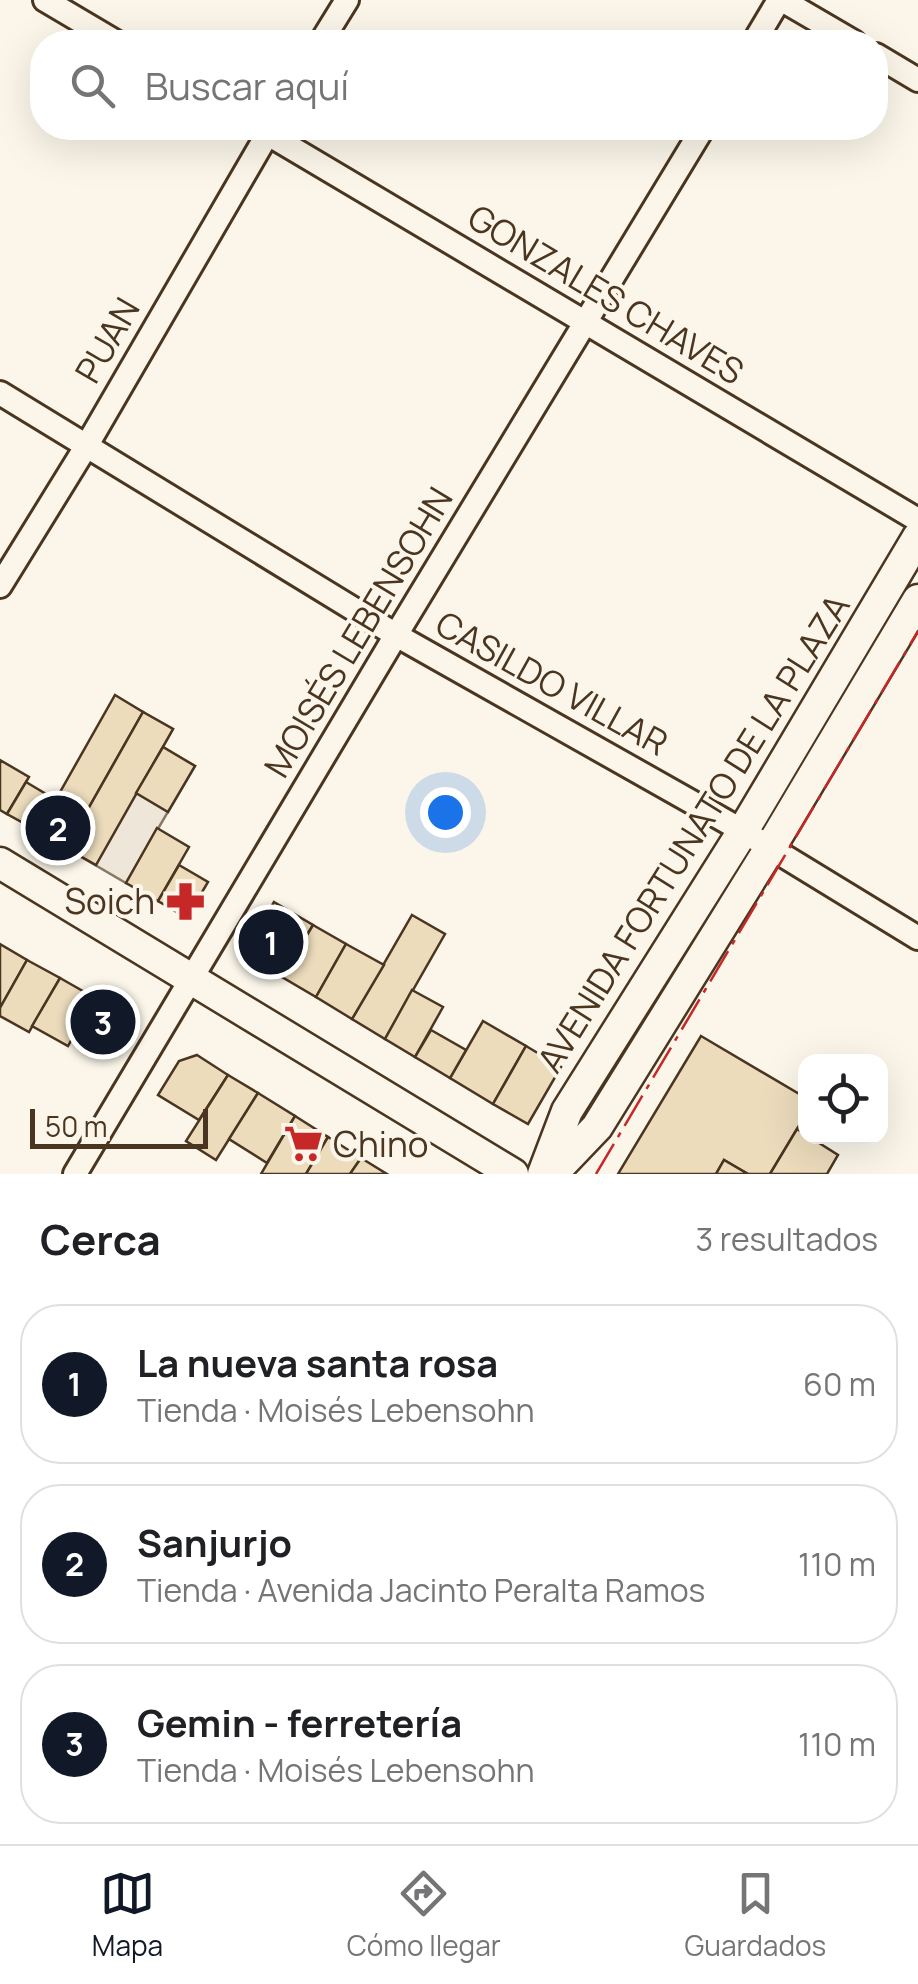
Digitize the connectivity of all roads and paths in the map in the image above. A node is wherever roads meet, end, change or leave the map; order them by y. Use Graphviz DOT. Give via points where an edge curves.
graph roads {
  1 [pos="45,0"];
  2 [pos="347,0"];
  3 [pos="781,0"];
  4 [pos="96,30"];
  5 [pos="329,30"];
  6 [pos="762,30"];
  7 [pos="833,30"];
  8 [pos="888,62"];
  9 [pos="918,80"];
  10 [pos="259,140"];
  11 [pos="283,140"];
  12 [pos="697,140"];
  13 [pos="587,324"];
  14 [pos="0,393"];
  15 [pos="87,445"];
  16 [pos="918,520"];
  17 [pos="918,536"];
  18 [pos="0,586"];
  19 [pos="918,600"];
  20 [pos="396,634"];
  21 [pos="743,831"];
  22 [pos="770,848"];
  23 [pos="0,863"];
  24 [pos="918,938"];
  25 [pos="193,978"];
  26 [pos="75,1174"];
  27 [pos="512,1174"];
  28 [pos="543,1174"];
  29 [pos="552,1174"];
  1 -- 4 [label="street"];
  2 -- 5 [label="street"];
  3 -- 6 [label="street"];
  3 -- 7 [label="street"];
  8 -- 9 [label="street"];
  10 -- 15 [label="street, PUAN"];
  11 -- 13 [label="street, GONZALES CHAVES"];
  12 -- 13 [label="street, MOISÉS LEBENSOHN"];
  13 -- 16 [label="street, GONZALES CHAVES"];
  13 -- 20 [label="street, MOISÉS LEBENSOHN"];
  14 -- 15 [label="street, CASILDO VILLAR"];
  15 -- 18 [label="street, PUAN"];
  15 -- 20 [label="street, CASILDO VILLAR"];
  17 -- 21 [label="main road, AVENIDA FORTUNATO DE LA PLAZA"];
  19 -- 22 [label="main road, AVENIDA FORTUNATO DE LA PLAZA"];
  20 -- 21 [label="street, CASILDO VILLAR"];
  20 -- 25 [label="street, MOISÉS LEBENSOHN"];
  21 -- 22 [label="street, CASILDO VILLAR"];
  21 -- 28 [label="main road, AVENIDA FORTUNATO DE LA PLAZA" via="567,1111"];
  22 -- 24 [label="street, CASILDO VILLAR"];
  22 -- 29 [label="main road, AVENIDA FORTUNATO DE LA PLAZA" via="597,1127"];
  23 -- 25 [label="main road"];
  25 -- 26 [label="street, MOISÉS LEBENSOHN"];
  25 -- 27 [label="main road"];
}
